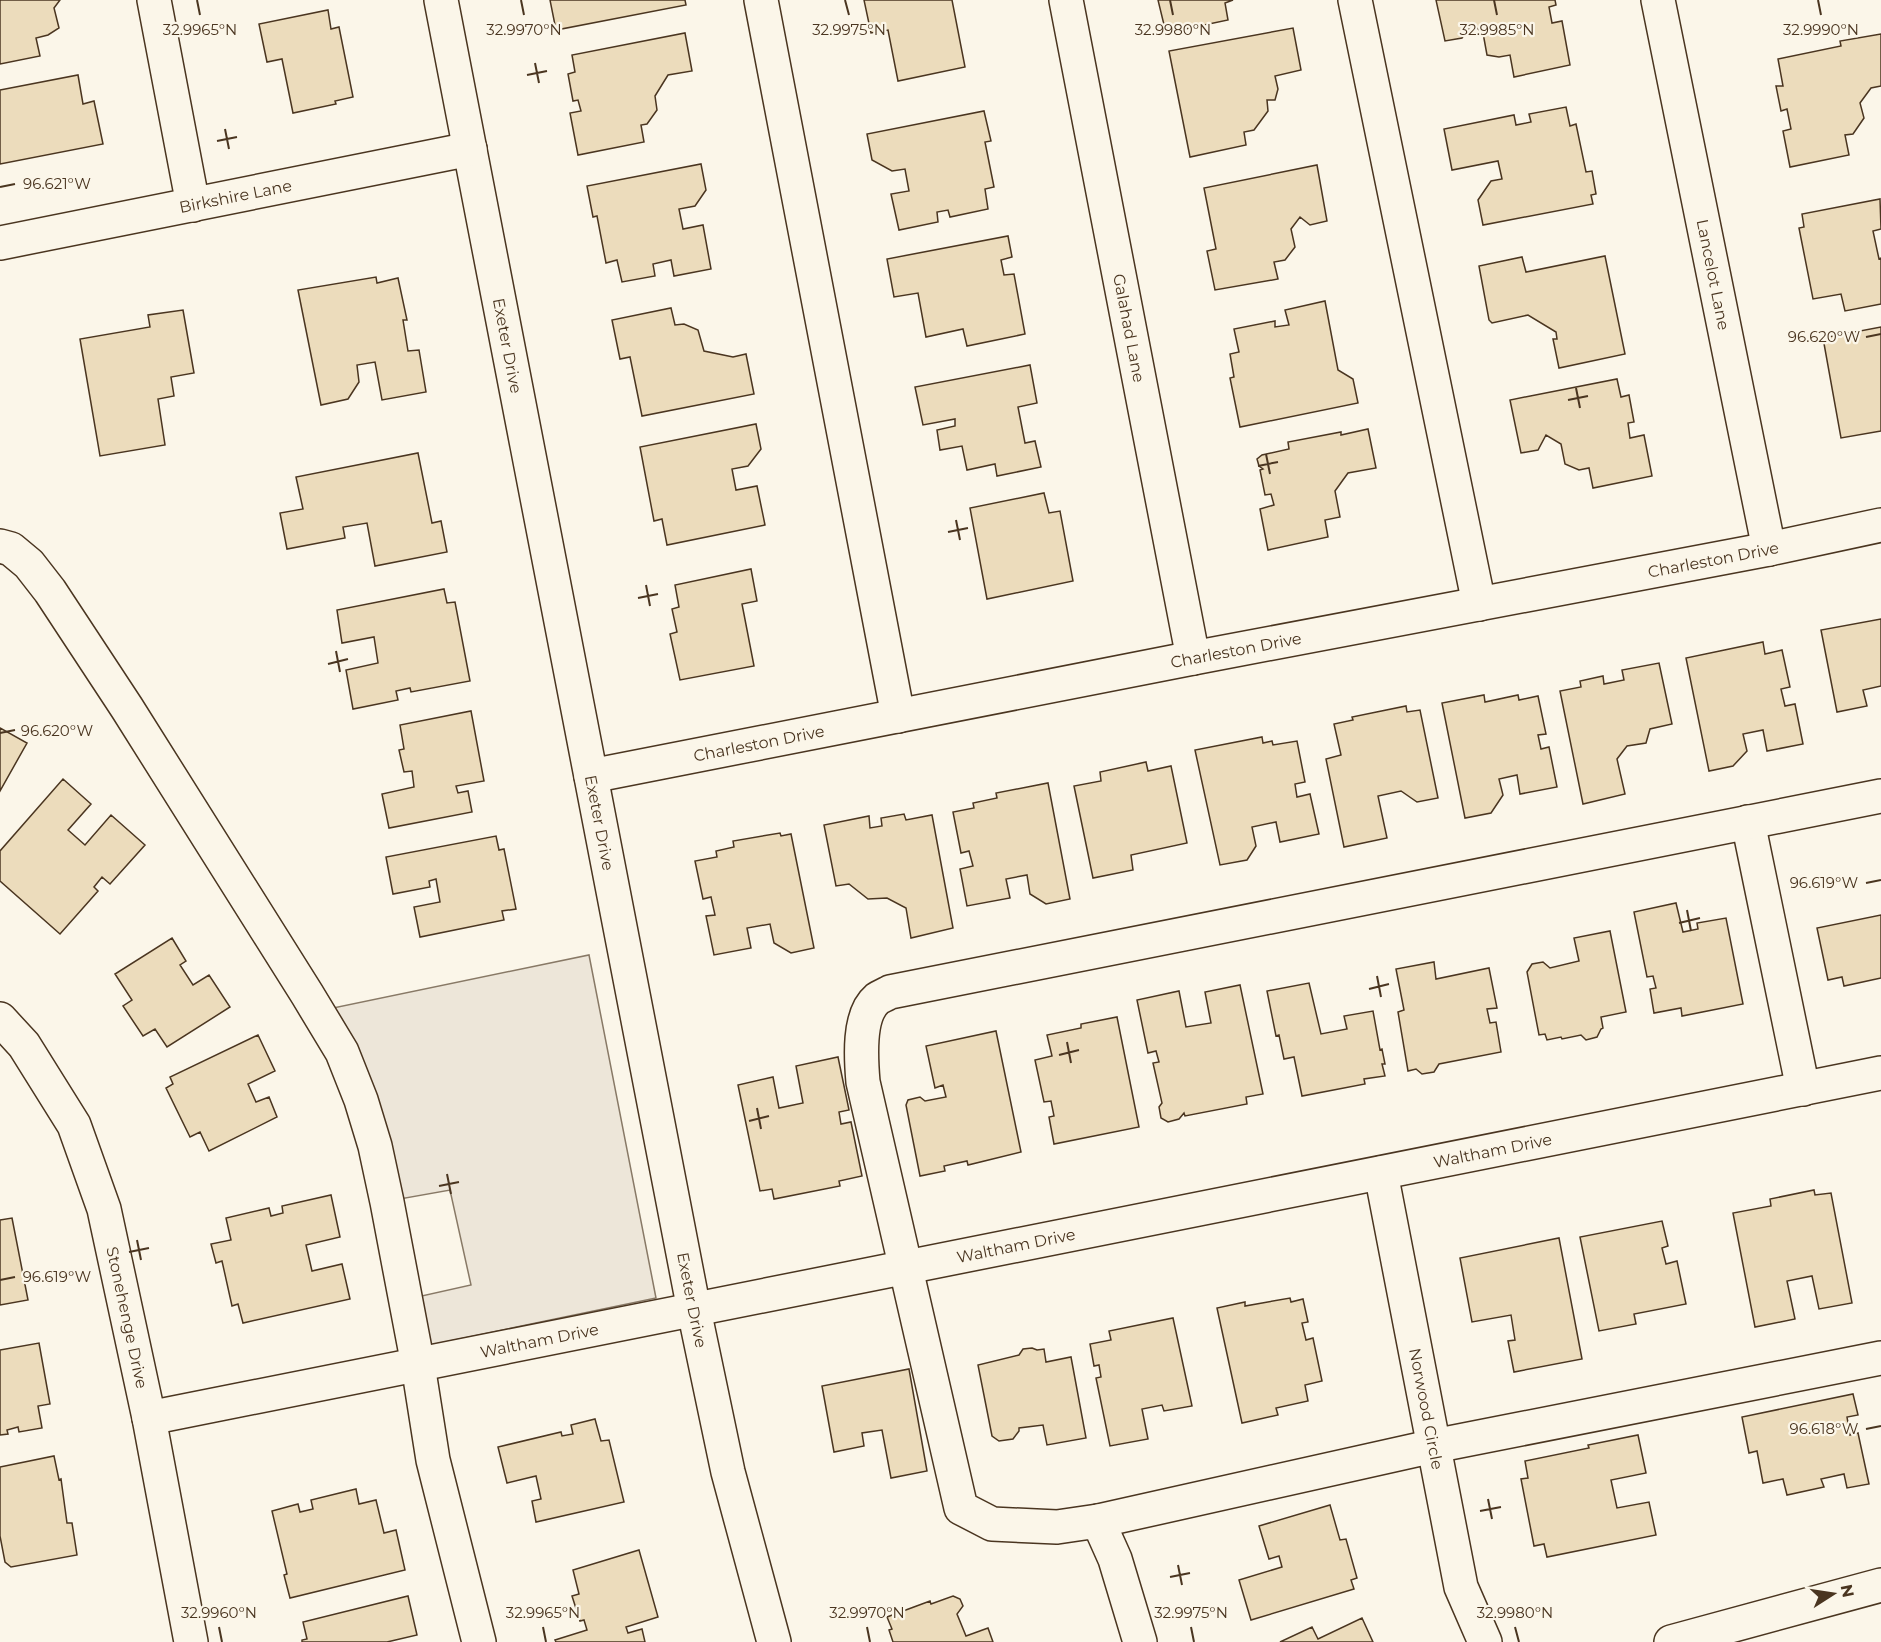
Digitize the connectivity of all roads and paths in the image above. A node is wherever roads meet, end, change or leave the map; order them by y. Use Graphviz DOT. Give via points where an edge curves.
graph roads {
  1 [pos="154,0"];
  2 [pos="441,0"];
  3 [pos="761,0"];
  4 [pos="1066,0"];
  5 [pos="1355,0"];
  6 [pos="1658,0"];
  7 [pos="470,149"];
  8 [pos="194,205"];
  9 [pos="0,243"];
  10 [pos="1881,525"];
  11 [pos="0,546"];
  12 [pos="1769,549"];
  13 [pos="1479,604"];
  14 [pos="1193,658"];
  15 [pos="898,716"];
  16 [pos="591,776"];
  17 [pos="1881,796"];
  18 [pos="1748,822"];
  19 [pos="0,1019"];
  20 [pos="1881,1073"];
  21 [pos="1803,1089"];
  22 [pos="1381,1173"];
  23 [pos="906,1267"];
  24 [pos="694,1310"];
  25 [pos="1881,1358"];
  26 [pos="418,1365"];
  27 [pos="149,1418"];
  28 [pos="1434,1446"];
  29 [pos="1098,1521"];
  30 [pos="1881,1586"];
  31 [pos="191,1642"];
  32 [pos="479,1642"];
  33 [pos="774,1642"];
  34 [pos="1140,1642"];
  35 [pos="1485,1642"];
  36 [pos="1671,1642"];
  1 -- 8 [label="street"];
  2 -- 7 [label="street, Exeter Drive"];
  3 -- 15 [label="street"];
  4 -- 14 [label="street, Galahad Lane"];
  5 -- 13 [label="street"];
  6 -- 12 [label="street, Lancelot Lane"];
  7 -- 8 [label="street, Birkshire Lane"];
  7 -- 16 [label="street, Exeter Drive"];
  8 -- 9 [label="street, Birkshire Lane"];
  10 -- 12 [label="street, Charleston Drive"];
  11 -- 26 [label="street" via="11,549 29,564 50,591 342,1052 375,1146"];
  12 -- 13 [label="street, Charleston Drive"];
  13 -- 14 [label="street, Charleston Drive"];
  14 -- 15 [label="street, Charleston Drive"];
  15 -- 16 [label="street, Charleston Drive"];
  16 -- 24 [label="street, Exeter Drive"];
  17 -- 18 [label="street"];
  18 -- 21 [label="street"];
  18 -- 23 [label="street" via="890,992 877,999 866,1017 860,1052 863,1082"];
  19 -- 27 [label="street, Stonehenge Drive" via="24,1045 74,1125 104,1209"];
  20 -- 21 [label="street, Waltham Drive"];
  21 -- 22 [label="street, Waltham Drive"];
  22 -- 23 [label="street, Waltham Drive"];
  22 -- 28 [label="street, Norwood Circle"];
  23 -- 24 [label="street, Waltham Drive"];
  23 -- 29 [label="street" via="961,1508 993,1524 1057,1527"];
  24 -- 26 [label="street, Waltham Drive"];
  24 -- 33 [label="street, Exeter Drive" via="728,1472"];
  25 -- 28 [label="street"];
  26 -- 27 [label="street, Waltham Drive"];
  26 -- 32 [label="street" via="433,1460"];
  27 -- 31 [label="street, Stonehenge Drive"];
  28 -- 29 [label="street"];
  28 -- 35 [label="street, Norwood Circle" via="1461,1587"];
  29 -- 34 [label="street" via="1115,1559"];
  30 -- 36 [label="street"];
}
